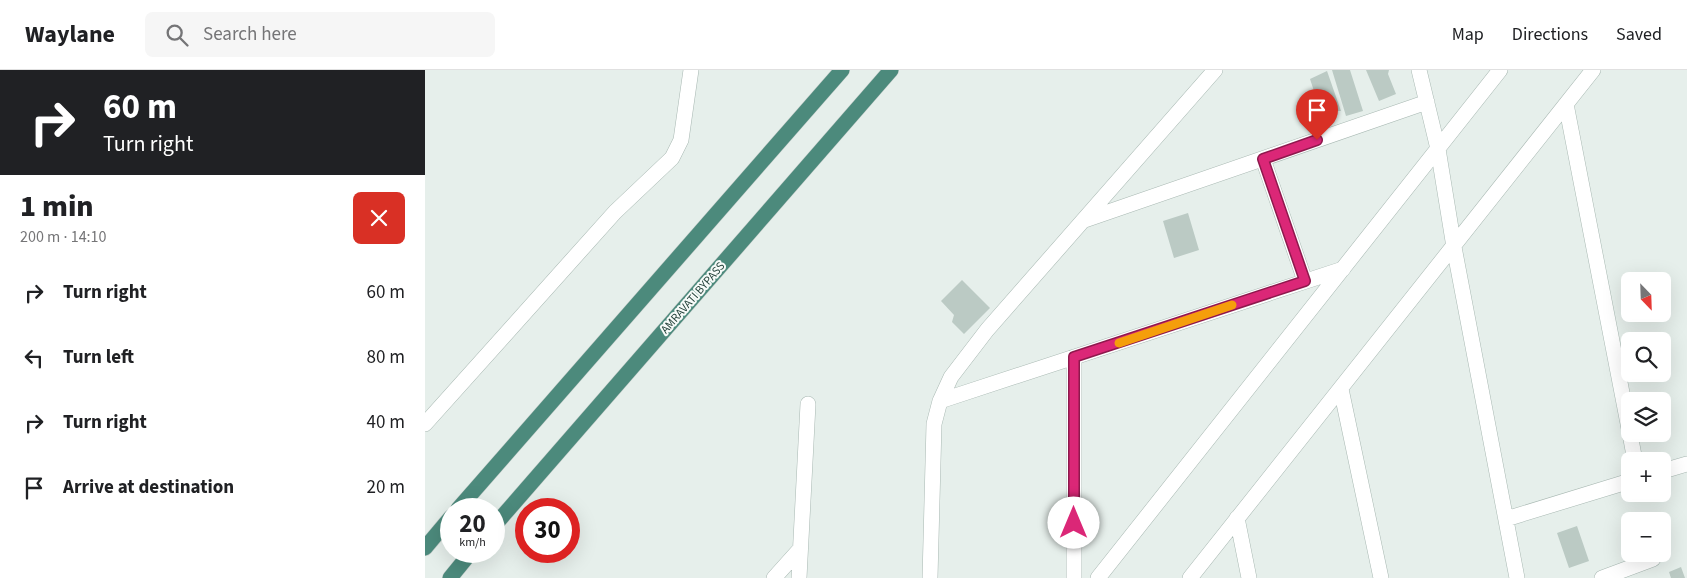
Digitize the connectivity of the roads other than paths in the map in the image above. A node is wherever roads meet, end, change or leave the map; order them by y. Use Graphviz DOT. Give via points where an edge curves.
graph roads {
  1 [pos="691,70"];
  2 [pos="841,70"];
  3 [pos="891,70"];
  4 [pos="1215,70"];
  5 [pos="1419,70"];
  6 [pos="1500,70"];
  7 [pos="1593,70"];
  8 [pos="1427,102"];
  9 [pos="1566,104"];
  10 [pos="1438,149"];
  11 [pos="1263,159"];
  12 [pos="1083,220"];
  13 [pos="1453,247"];
  14 [pos="1343,269"];
  15 [pos="1305,281"];
  16 [pos="1074,357"];
  17 [pos="1341,389"];
  18 [pos="1622,392"];
  19 [pos="940,401"];
  20 [pos="807,404"];
  21 [pos="425,424"];
  22 [pos="1687,464"];
  23 [pos="1671,469"];
  24 [pos="1621,484"];
  25 [pos="468,498"];
  26 [pos="505,513"];
  27 [pos="1237,518"];
  28 [pos="1506,518"];
  29 [pos="440,530"];
  30 [pos="425,548"];
  31 [pos="800,549"];
  32 [pos="1645,562"];
  33 [pos="462,563"];
  34 [pos="449,578"];
  35 [pos="774,578"];
  36 [pos="799,578"];
  37 [pos="930,578"];
  38 [pos="1074,578"];
  39 [pos="1098,578"];
  40 [pos="1190,578"];
  41 [pos="1249,578"];
  42 [pos="1381,578"];
  43 [pos="1517,578"];
  44 [pos="1602,578"];
  1 -- 21 [label="street" via="681,140 672,158 615,212"];
  2 -- 25 [label="highway"];
  3 -- 26 [label="highway, AMRAVATI BYPASS"];
  4 -- 12 [label="street"];
  5 -- 8 [label="street"];
  6 -- 10 [label="street"];
  7 -- 9 [label="street"];
  8 -- 10 [label="street"];
  8 -- 11 [label="street"];
  9 -- 13 [label="street"];
  9 -- 18 [label="street"];
  10 -- 13 [label="street"];
  10 -- 14 [label="street"];
  11 -- 12 [label="street"];
  11 -- 15 [label="street"];
  12 -- 19 [label="street" via="987,330 951,377"];
  13 -- 17 [label="street"];
  13 -- 28 [label="street"];
  14 -- 15 [label="street"];
  14 -- 39 [label="street"];
  15 -- 16 [label="street"];
  16 -- 19 [label="street"];
  16 -- 38 [label="street"];
  17 -- 27 [label="street"];
  17 -- 42 [label="street"];
  19 -- 37 [label="street" via="933,424"];
  20 -- 31 [label="street"];
  22 -- 23 [label="street"];
  24 -- 28 [label="street"];
  27 -- 40 [label="street"];
  27 -- 41 [label="street"];
  28 -- 43 [label="street"];
  29 -- 30 [label="highway"];
  31 -- 35 [label="street"];
  31 -- 36 [label="street"];
  32 -- 44 [label="street"];
  33 -- 34 [label="highway"];
}
